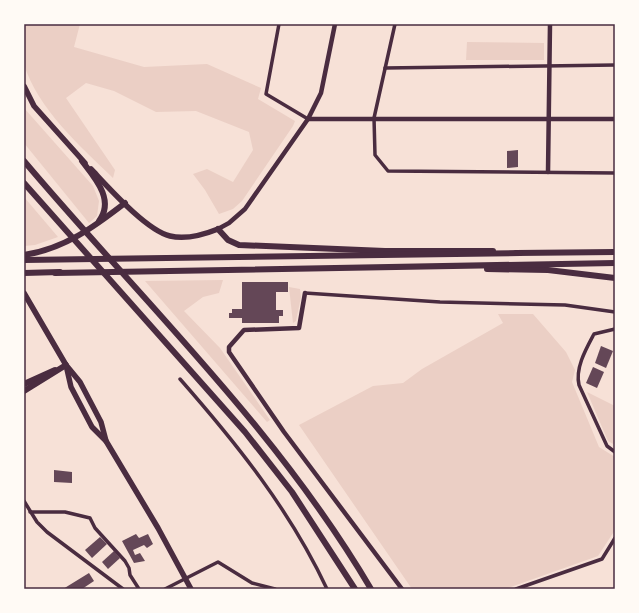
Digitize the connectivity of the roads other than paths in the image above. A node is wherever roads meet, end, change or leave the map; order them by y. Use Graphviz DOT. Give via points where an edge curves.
graph roads {
  1 [pos="279,24"];
  2 [pos="335,24"];
  3 [pos="395,24"];
  4 [pos="550,24"];
  5 [pos="615,65"];
  6 [pos="550,66"];
  7 [pos="385,68"];
  8 [pos="24,86"];
  9 [pos="374,118"];
  10 [pos="308,119"];
  11 [pos="549,119"];
  12 [pos="615,119"];
  13 [pos="24,161"];
  14 [pos="82,161"];
  15 [pos="548,172"];
  16 [pos="615,173"];
  17 [pos="24,183"];
  18 [pos="125,204"];
  19 [pos="96,225"];
  20 [pos="218,229"];
  21 [pos="615,252"];
  22 [pos="520,253"];
  23 [pos="24,255"];
  24 [pos="24,260"];
  25 [pos="615,263"];
  26 [pos="365,267"];
  27 [pos="60,272"];
  28 [pos="24,273"];
  29 [pos="24,276"];
  30 [pos="615,278"];
  31 [pos="24,293"];
  32 [pos="306,293"];
  33 [pos="615,312"];
  34 [pos="615,329"];
  35 [pos="66,365"];
  36 [pos="180,379"];
  37 [pos="24,384"];
  38 [pos="24,391"];
  39 [pos="106,442"];
  40 [pos="615,452"];
  41 [pos="24,501"];
  42 [pos="30,512"];
  43 [pos="615,538"];
  44 [pos="186,578"];
  45 [pos="123,589"];
  46 [pos="139,589"];
  47 [pos="165,589"];
  48 [pos="191,589"];
  49 [pos="275,589"];
  50 [pos="328,589"];
  51 [pos="355,589"];
  52 [pos="372,589"];
  53 [pos="402,589"];
  54 [pos="516,589"];
  1 -- 10 [label="street" via="266,94"];
  2 -- 10 [label="street" via="321,93"];
  3 -- 7 [label="street"];
  4 -- 6 [label="street"];
  5 -- 6 [label="street"];
  6 -- 7 [label="street"];
  6 -- 11 [label="street"];
  7 -- 9 [label="street"];
  8 -- 14 [label="main road" via="34,106"];
  9 -- 10 [label="street"];
  9 -- 11 [label="street"];
  9 -- 15 [label="street" via="374,155 388,171"];
  10 -- 20 [label="street" via="245,209"];
  11 -- 12 [label="street"];
  11 -- 15 [label="street"];
  13 -- 52 [label="highway" via="255,423 302,484"];
  14 -- 18 [label="main road"];
  14 -- 19 [label="highway" via="99,185 104,198 105,210"];
  15 -- 16 [label="street"];
  17 -- 51 [label="highway" via="244,432 296,498"];
  18 -- 19 [label="highway"];
  18 -- 20 [label="main road" via="149,225 170,236 194,237"];
  19 -- 23 [label="highway" via="55,248"];
  20 -- 22 [label="highway" via="228,240 239,245"];
  21 -- 22 [label="highway"];
  22 -- 24 [label="highway"];
  25 -- 26 [label="highway"];
  26 -- 27 [label="highway"];
  26 -- 30 [label="highway" via="548,270"];
  27 -- 28 [label="highway"];
  27 -- 29 [label="highway"];
  31 -- 35 [label="main road"];
  32 -- 33 [label="street" via="440,302 565,305"];
  32 -- 53 [label="street" via="299,328 244,330 229,346 229,352 284,432"];
  34 -- 40 [label="street" via="594,334 577,377 607,446"];
  35 -- 37 [label="highway"];
  35 -- 38 [label="highway"];
  35 -- 39 [label="main road" via="80,382 102,422"];
  35 -- 39 [label="main road" via="71,387 92,427"];
  36 -- 50 [label="street" via="258,473 294,527"];
  39 -- 44 [label="main road"];
  41 -- 42 [label="street"];
  42 -- 45 [label="street" via="47,532"];
  42 -- 46 [label="street" via="65,512 90,518 95,528 125,561"];
  43 -- 54 [label="street" via="602,559"];
  44 -- 47 [label="street"];
  44 -- 48 [label="main road"];
  44 -- 49 [label="street" via="218,562 252,583"];
}
